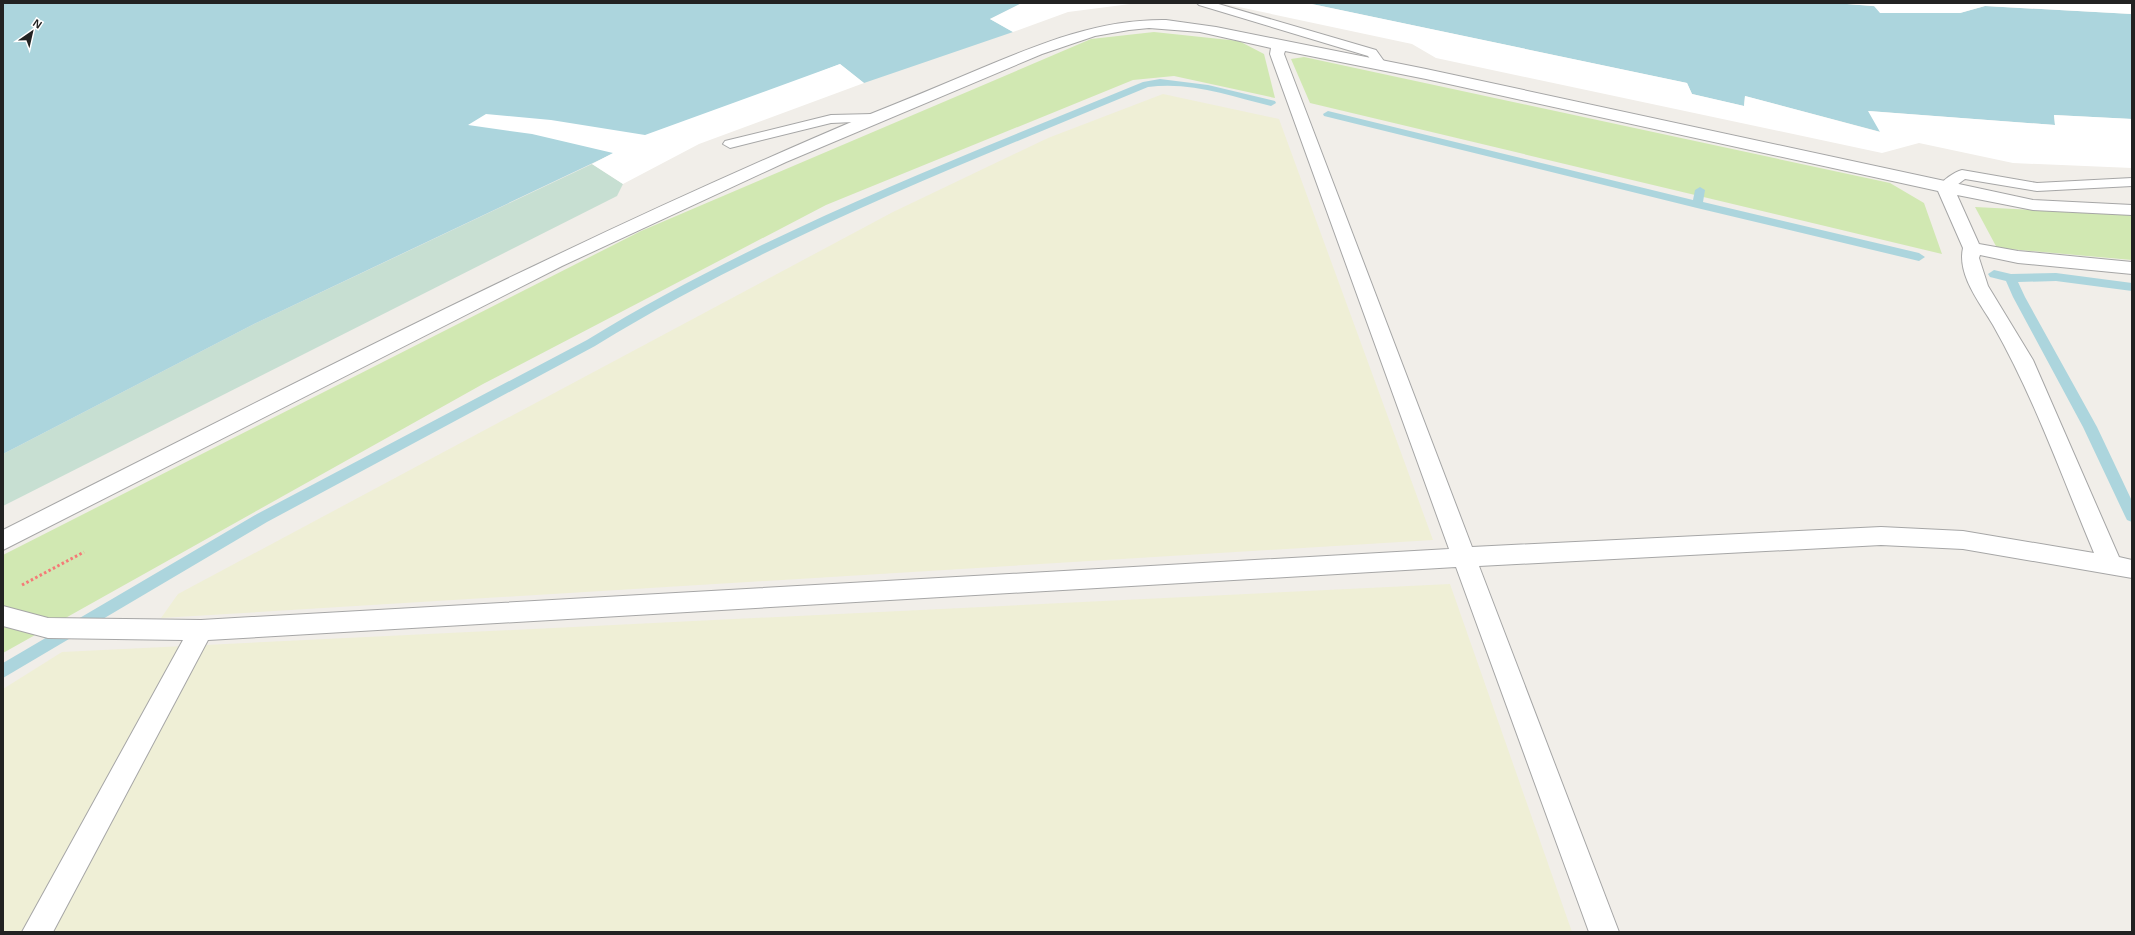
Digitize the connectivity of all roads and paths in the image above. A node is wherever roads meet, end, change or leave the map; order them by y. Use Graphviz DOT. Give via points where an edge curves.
graph roads {
  1 [pos="1203,3"];
  2 [pos="1279,45"];
  3 [pos="1380,64"];
  4 [pos="873,118"];
  5 [pos="730,144"];
  6 [pos="2132,182"];
  7 [pos="1945,187"];
  8 [pos="2132,210"];
  9 [pos="1972,248"];
  10 [pos="2132,268"];
  11 [pos="3,541"];
  12 [pos="84,552"];
  13 [pos="1465,557"];
  14 [pos="2121,566"];
  15 [pos="16,588"];
  16 [pos="3,616"];
  17 [pos="201,630"];
  18 [pos="38,932"];
  19 [pos="1604,932"];
  1 -- 3 [label="lane" via="1372,53"];
  2 -- 3 [label="street"];
  2 -- 4 [label="street" via="1219,30 1184,26 1150,24 1116,27 1058,42"];
  2 -- 13 [label="street" via="1277,54"];
  3 -- 7 [label="street"];
  4 -- 5 [label="lane" via="831,119"];
  4 -- 11 [label="street" via="678,203 543,268"];
  6 -- 7 [label="lane" via="2037,187 1962,174"];
  7 -- 8 [label="street" via="2033,205"];
  7 -- 9 [label="street"];
  9 -- 10 [label="street" via="2018,257"];
  9 -- 14 [label="street" via="1970,258 1979,286 2023,360"];
  12 -- 15 [label="path"];
  13 -- 14 [label="street" via="1881,536 1963,540"];
  13 -- 17 [label="street"];
  13 -- 19 [label="street"];
  16 -- 17 [label="street" via="48,628"];
  17 -- 18 [label="street"];
}
